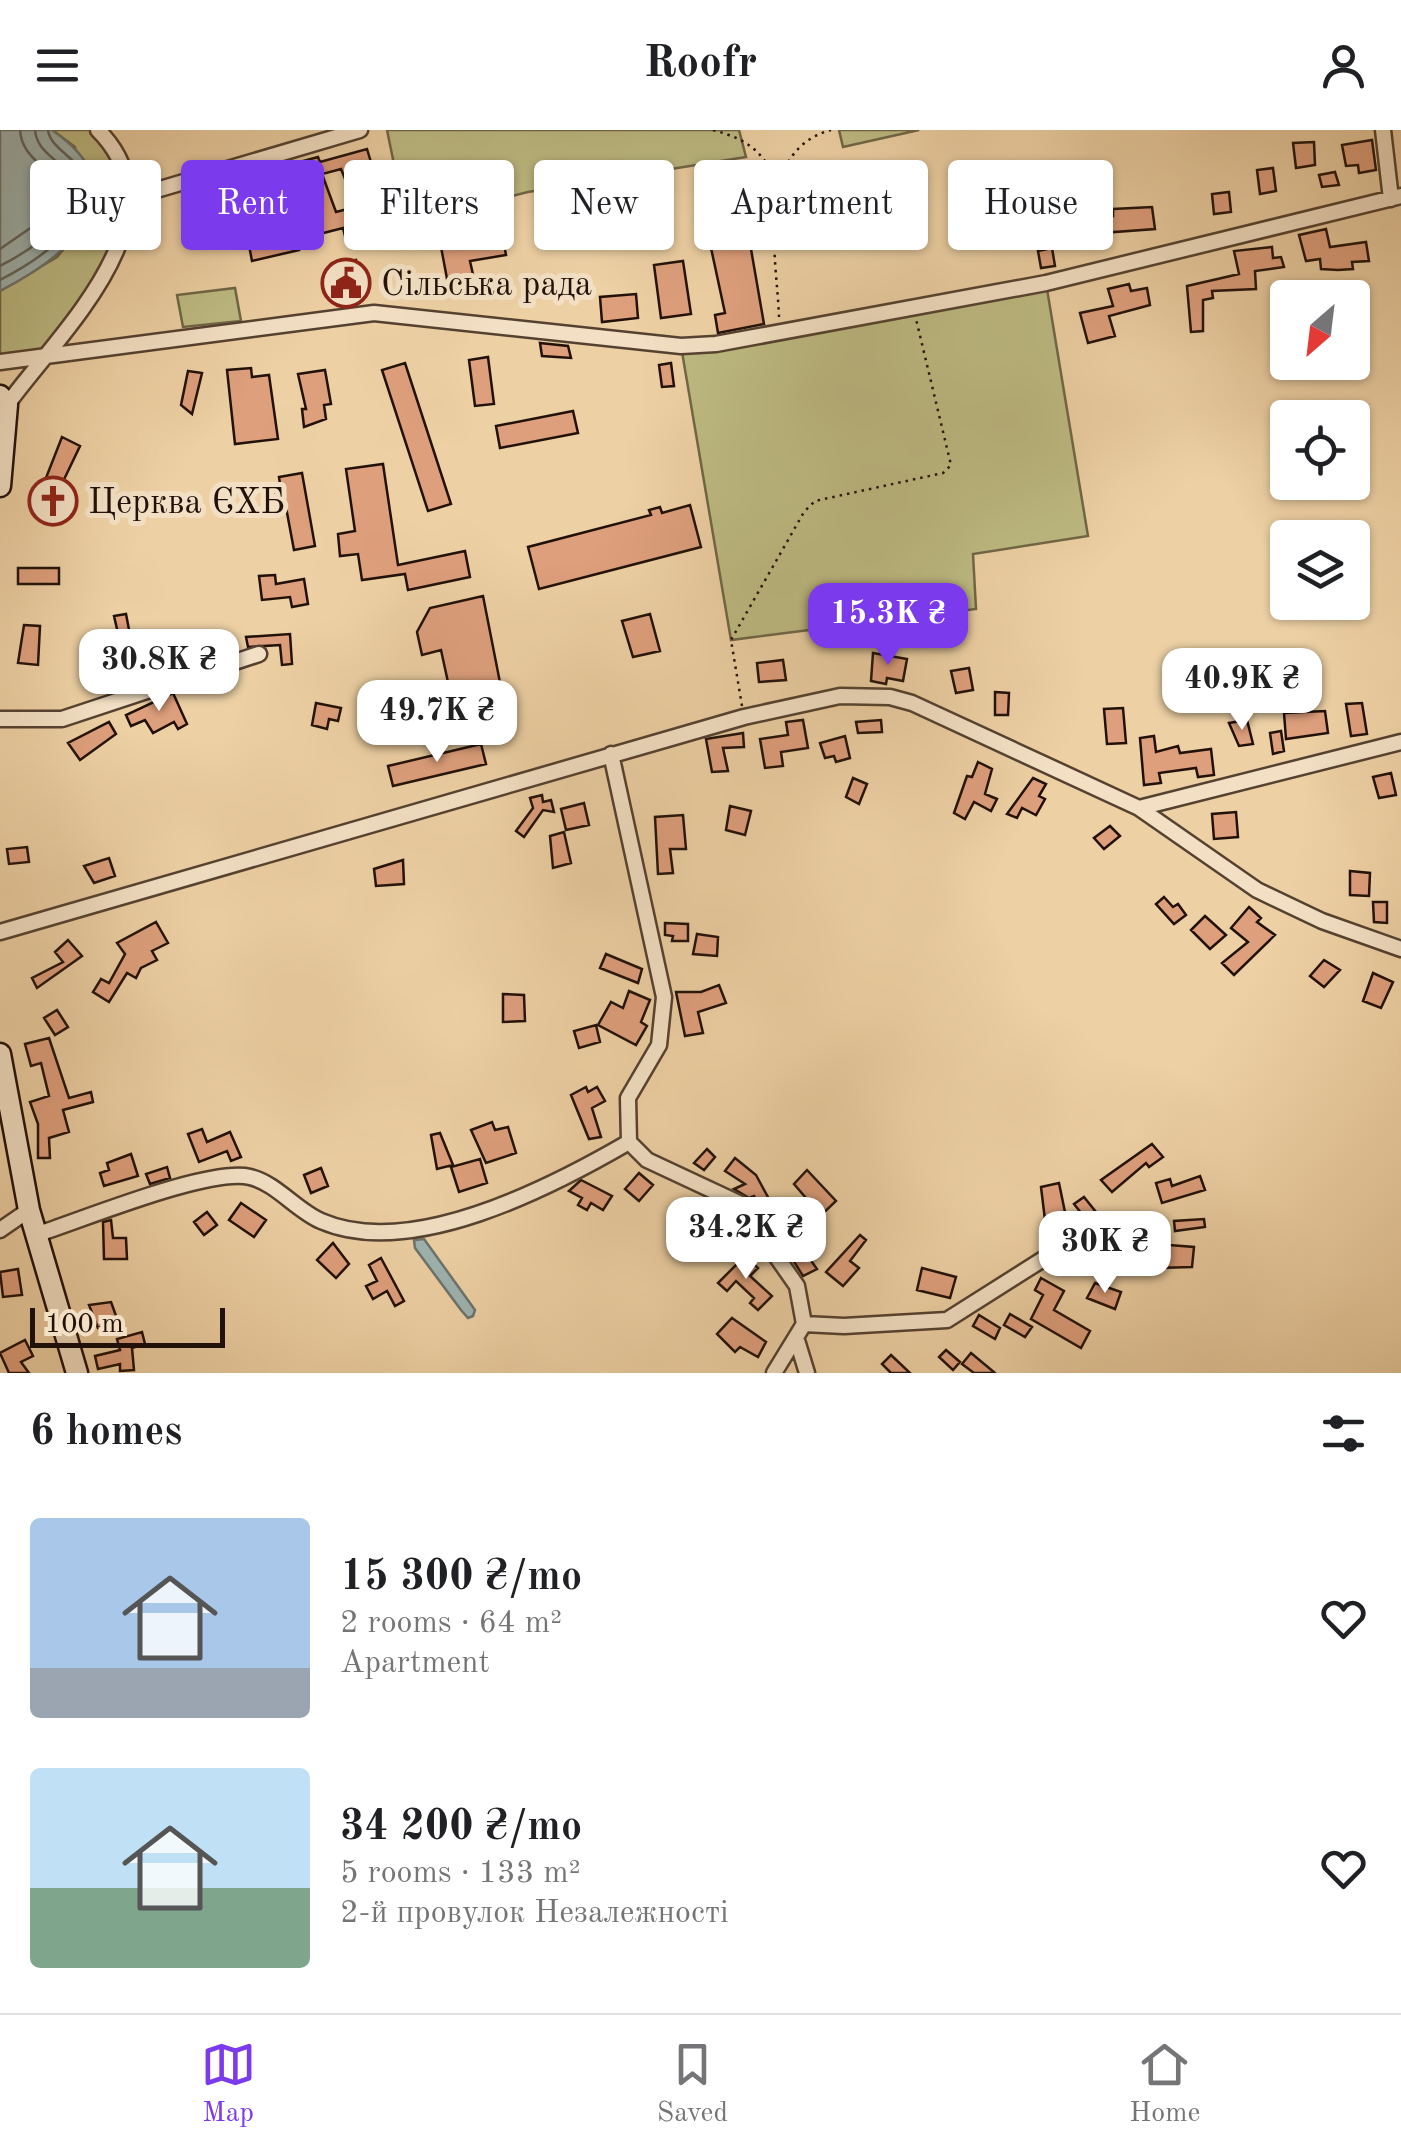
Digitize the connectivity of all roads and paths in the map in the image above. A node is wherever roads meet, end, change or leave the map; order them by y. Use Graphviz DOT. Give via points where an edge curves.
graph roads {
  1 [pos="98,130"];
  2 [pos="360,130"];
  3 [pos="713,130"];
  4 [pos="831,130"];
  5 [pos="1384,130"];
  6 [pos="120,160"];
  7 [pos="766,160"];
  8 [pos="793,160"];
  9 [pos="161,189"];
  10 [pos="1396,198"];
  11 [pos="117,250"];
  12 [pos="778,250"];
  13 [pos="914,309"];
  14 [pos="780,333"];
  15 [pos="43,355"];
  16 [pos="0,362"];
  17 [pos="4,400"];
  18 [pos="0,486"];
  19 [pos="258,654"];
  20 [pos="744,717"];
  21 [pos="0,719"];
  22 [pos="1401,742"];
  23 [pos="611,754"];
  24 [pos="1139,808"];
  25 [pos="0,932"];
  26 [pos="1401,948"];
  27 [pos="0,1054"];
  28 [pos="628,1142"];
  29 [pos="29,1210"];
  30 [pos="1098,1225"];
  31 [pos="0,1230"];
  32 [pos="38,1234"];
  33 [pos="800,1330"];
  34 [pos="78,1373"];
  35 [pos="774,1373"];
  36 [pos="807,1373"];
  1 -- 6 [label="street"];
  2 -- 9 [label="street"];
  3 -- 7 [label="path"];
  4 -- 8 [label="path" via="810,139"];
  5 -- 10 [label="street"];
  10 -- 13 [label="street"];
  11 -- 15 [label="street" via="90,298"];
  12 -- 14 [label="path"];
  13 -- 14 [label="street"];
  13 -- 20 [label="path" via="951,465 943,473 815,501 804,512 731,640"];
  14 -- 15 [label="street" via="682,346 374,312"];
  15 -- 16 [label="street"];
  15 -- 17 [label="street"];
  17 -- 18 [label="street"];
  19 -- 21 [label="street" via="62,719"];
  20 -- 23 [label="street"];
  20 -- 24 [label="street" via="840,696 890,697"];
  22 -- 24 [label="street"];
  23 -- 25 [label="street"];
  23 -- 28 [label="street" via="664,997 659,1045 628,1098"];
  24 -- 26 [label="street" via="1257,890"];
  27 -- 29 [label="street"];
  28 -- 32 [label="street" via="556,1184 417,1231 367,1235 320,1221 251,1177 205,1180"];
  28 -- 33 [label="street" via="647,1160 739,1203 797,1286"];
  29 -- 31 [label="street"];
  29 -- 32 [label="street"];
  30 -- 33 [label="street" via="946,1320"];
  32 -- 34 [label="street"];
  33 -- 35 [label="street"];
  33 -- 36 [label="street"];
}
